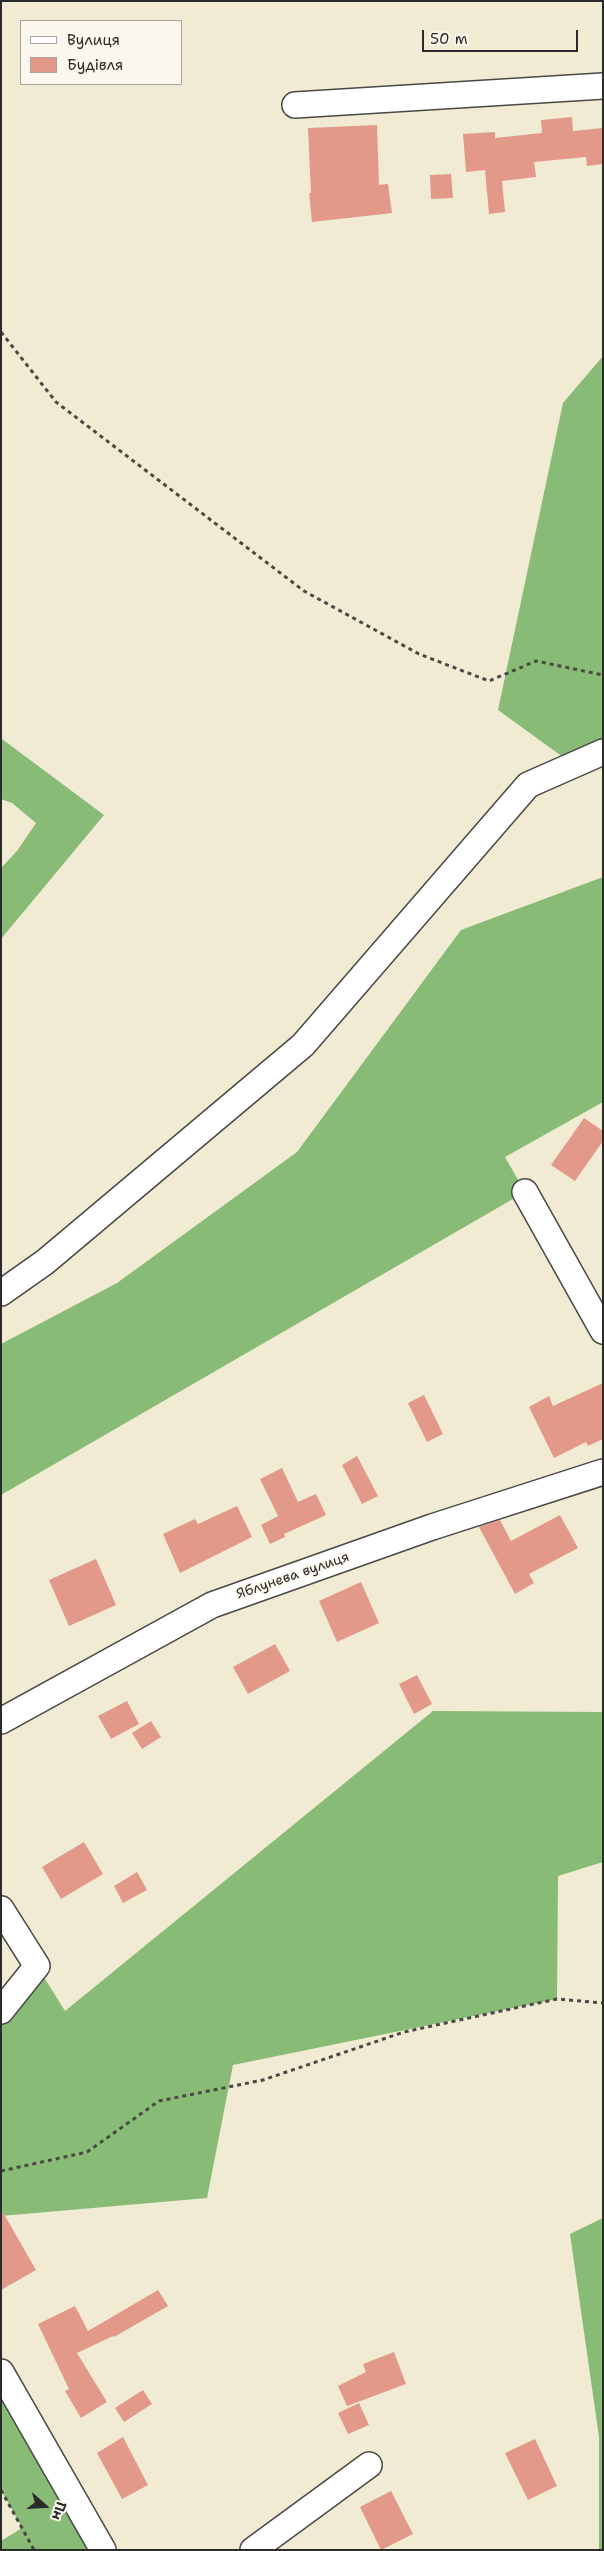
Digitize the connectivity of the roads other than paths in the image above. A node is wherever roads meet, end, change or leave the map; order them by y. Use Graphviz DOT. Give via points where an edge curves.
graph roads {
  1 [pos="603,86"];
  2 [pos="295,105"];
  3 [pos="603,752"];
  4 [pos="525,1192"];
  5 [pos="1,1292"];
  6 [pos="603,1331"];
  7 [pos="603,1472"];
  8 [pos="1,1721"];
  9 [pos="1,1909"];
  10 [pos="1,2011"];
  11 [pos="1,2372"];
  12 [pos="369,2466"];
  13 [pos="104,2550"];
  14 [pos="253,2550"];
  1 -- 2 [label="street"];
  3 -- 5 [label="street" via="528,785 303,1045 45,1262"];
  4 -- 6 [label="street"];
  7 -- 8 [label="street, Яблунева вулиця" via="212,1605"];
  9 -- 10 [label="street" via="37,1966"];
  11 -- 13 [label="street"];
  12 -- 14 [label="street"];
}
